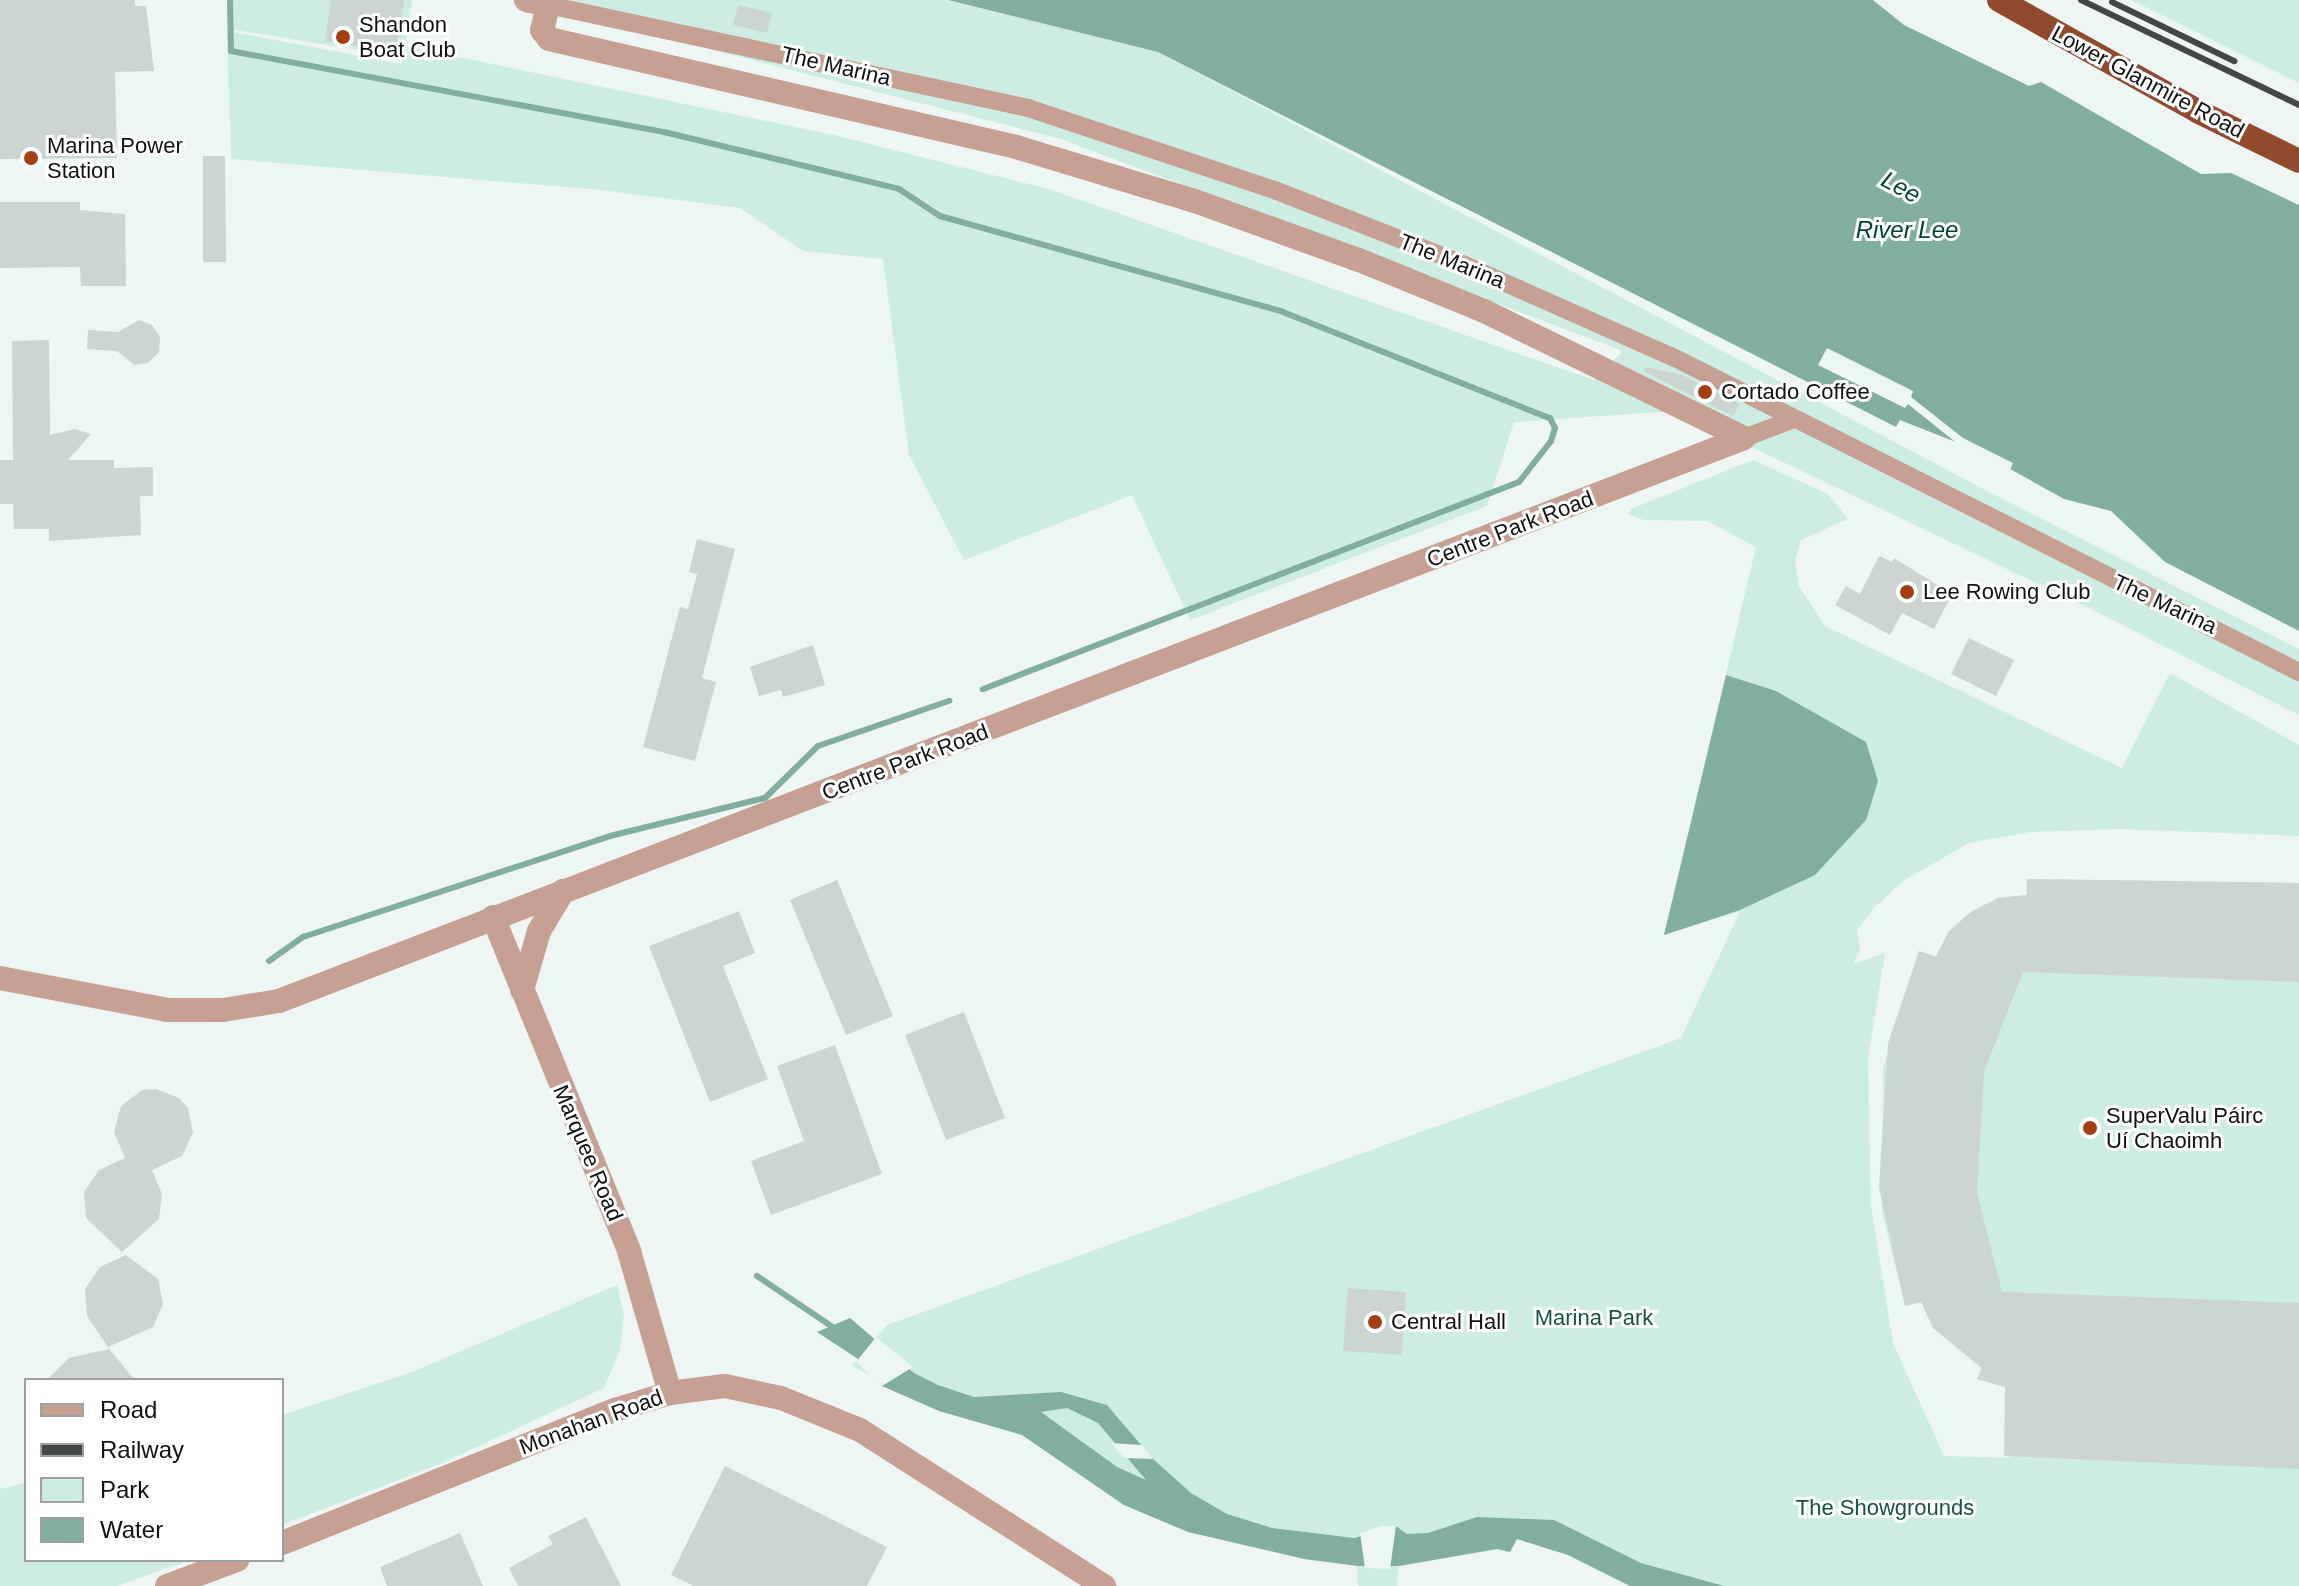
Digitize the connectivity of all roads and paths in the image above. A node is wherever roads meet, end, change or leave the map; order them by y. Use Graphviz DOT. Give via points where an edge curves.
graph roads {
  1 [pos="1999,0"];
  2 [pos="537,2"];
  3 [pos="2299,161"];
  4 [pos="1794,419"];
  5 [pos="1744,438"];
  6 [pos="2299,672"];
  7 [pos="563,891"];
  8 [pos="493,917"];
  9 [pos="0,978"];
  10 [pos="522,990"];
  11 [pos="670,1393"];
  12 [pos="284,1542"];
  13 [pos="232,1562"];
  14 [pos="167,1586"];
  15 [pos="1104,1586"];
  1 -- 3 [label="highway, Lower Glanmire Road"];
  2 -- 4 [label="street, The Marina" via="1028,108 1190,160 1568,309"];
  2 -- 5 [label="street, The Marina" via="549,39 1016,147 1192,200 1359,260 1484,311"];
  4 -- 5 [label="street, Centre Park Road"];
  4 -- 6 [label="street, The Marina"];
  5 -- 7 [label="street, Centre Park Road"];
  7 -- 8 [label="street, Centre Park Road"];
  7 -- 10 [label="street" via="539,931"];
  8 -- 9 [label="street, Centre Park Road" via="279,1001 223,1010 167,1010"];
  8 -- 10 [label="street, Marquee Road"];
  10 -- 11 [label="street, Marquee Road" via="629,1251"];
  11 -- 12 [label="street, Monahan Road" via="582,1422"];
  11 -- 15 [label="street, Monahan Road" via="715,1386 749,1389 860,1430 918,1462"];
  13 -- 14 [label="street"];
}
